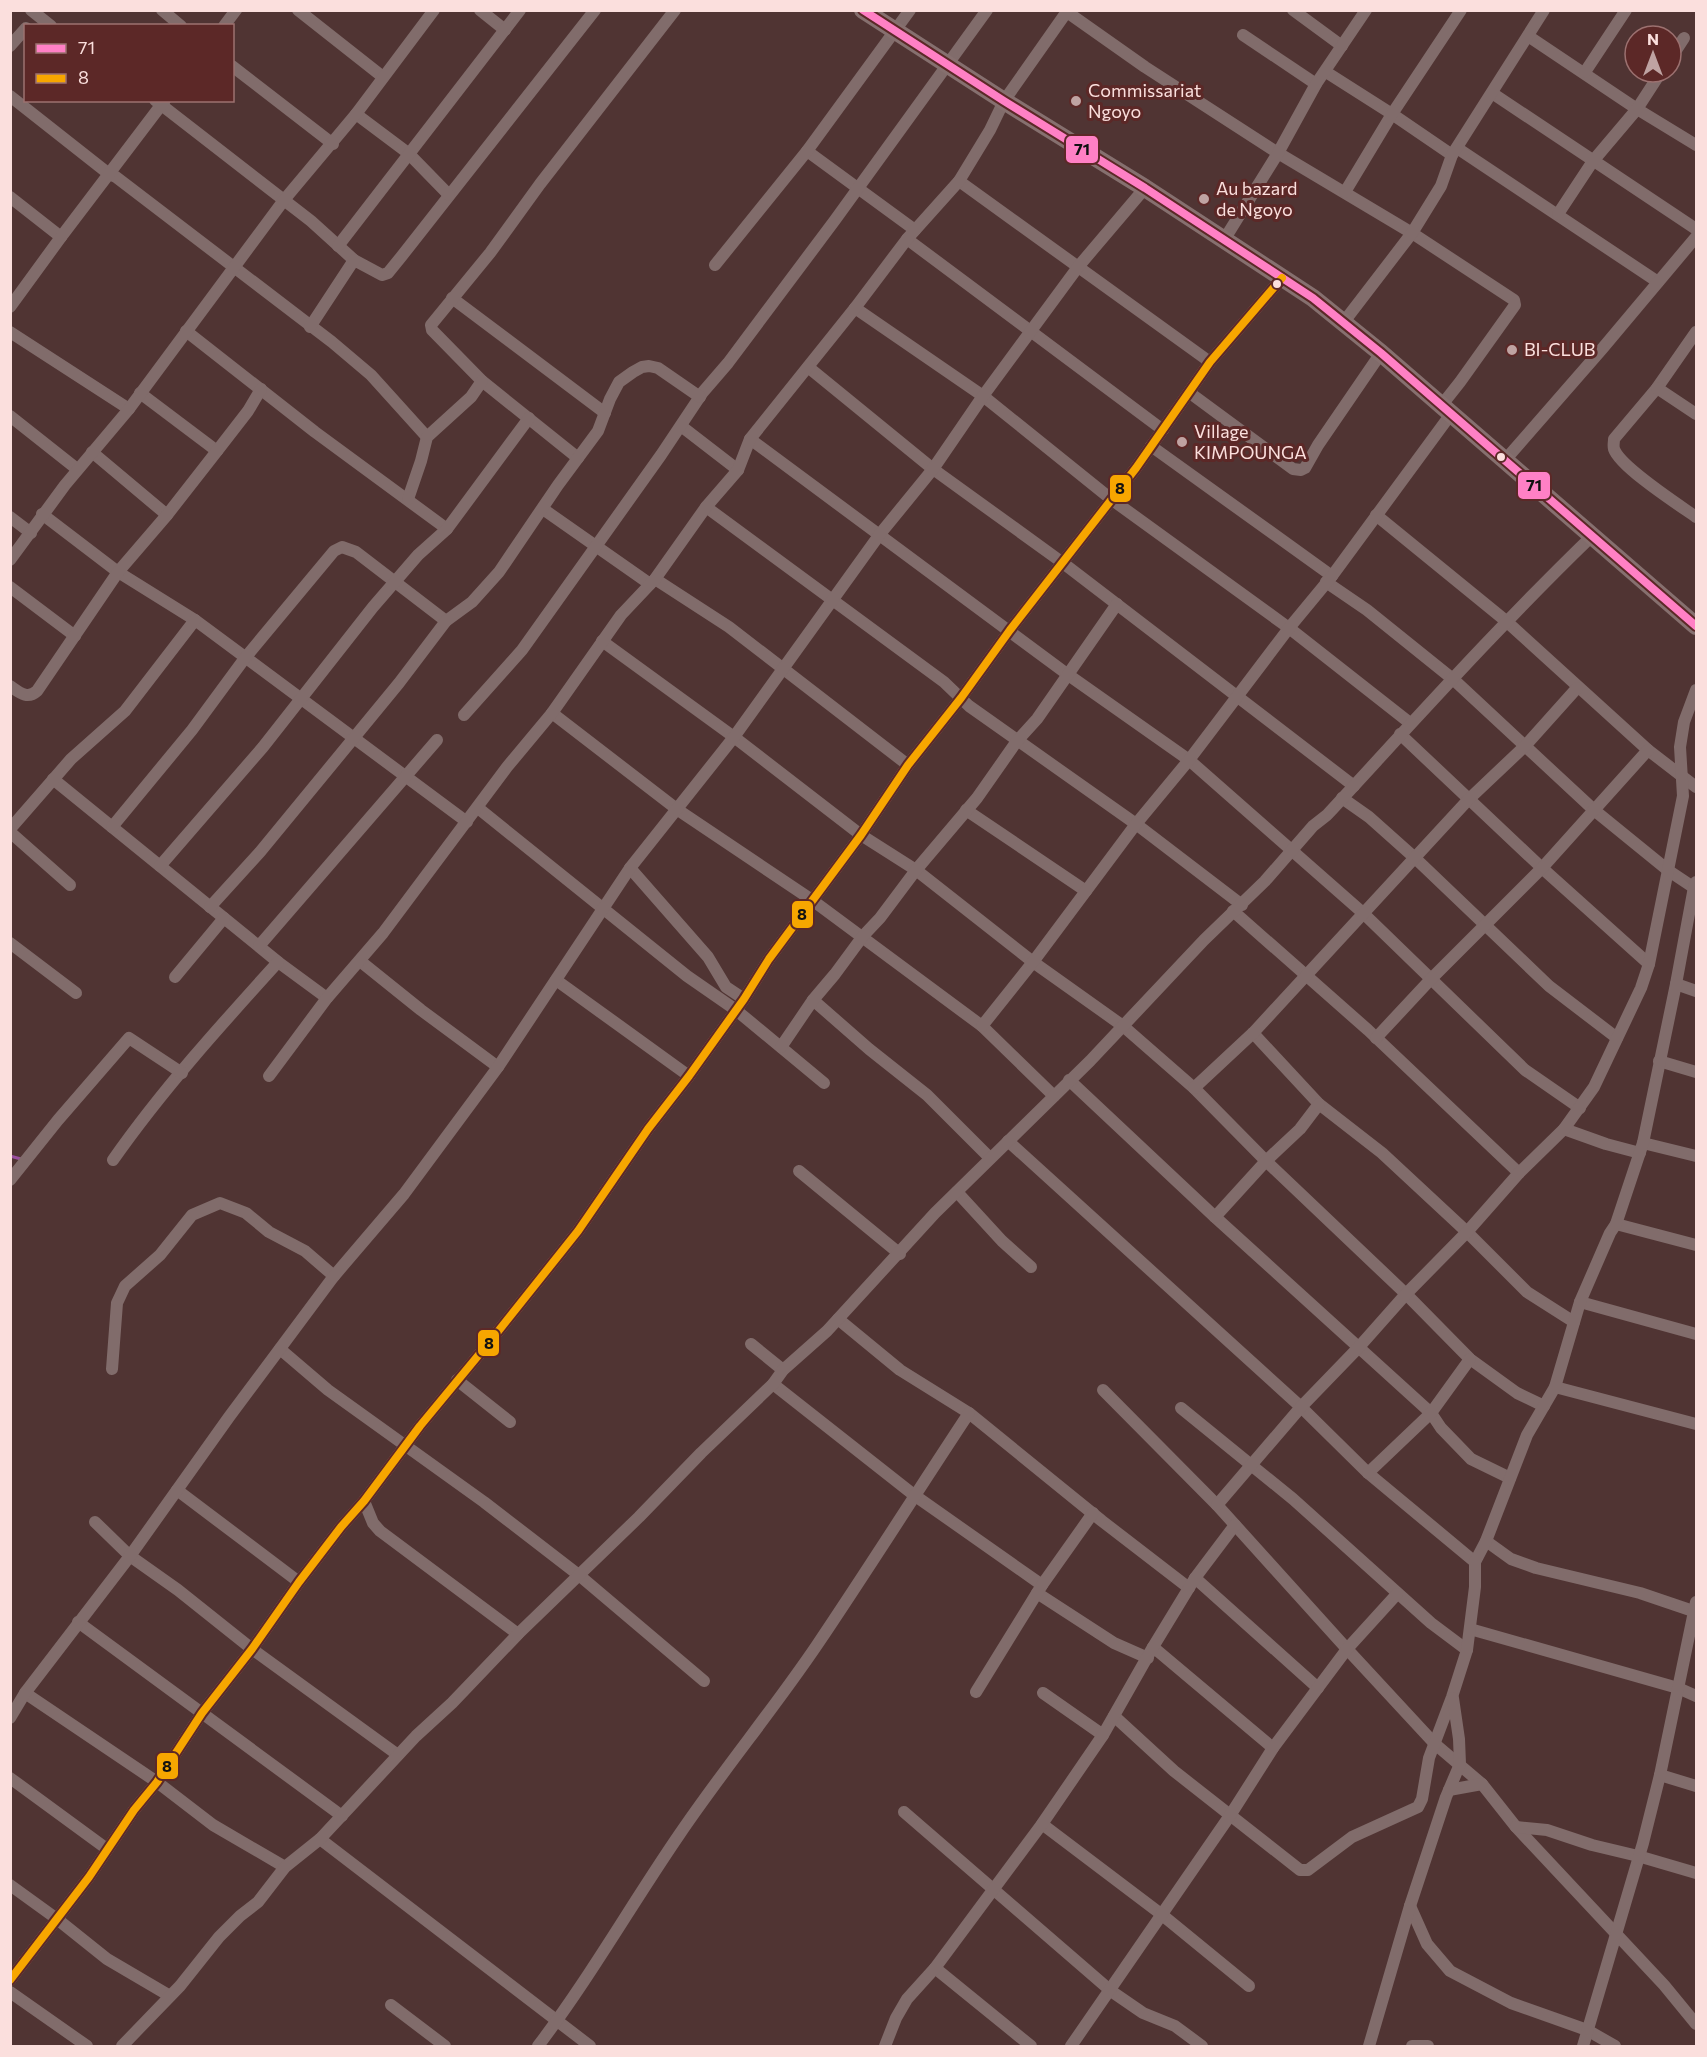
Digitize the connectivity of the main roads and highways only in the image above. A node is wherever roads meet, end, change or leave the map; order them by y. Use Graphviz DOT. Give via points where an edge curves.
graph roads {
  1 [pos="863,10"];
  2 [pos="1696,626"];
  1 -- 2 [label="highway" via="1313,298 1506,459"];
}
